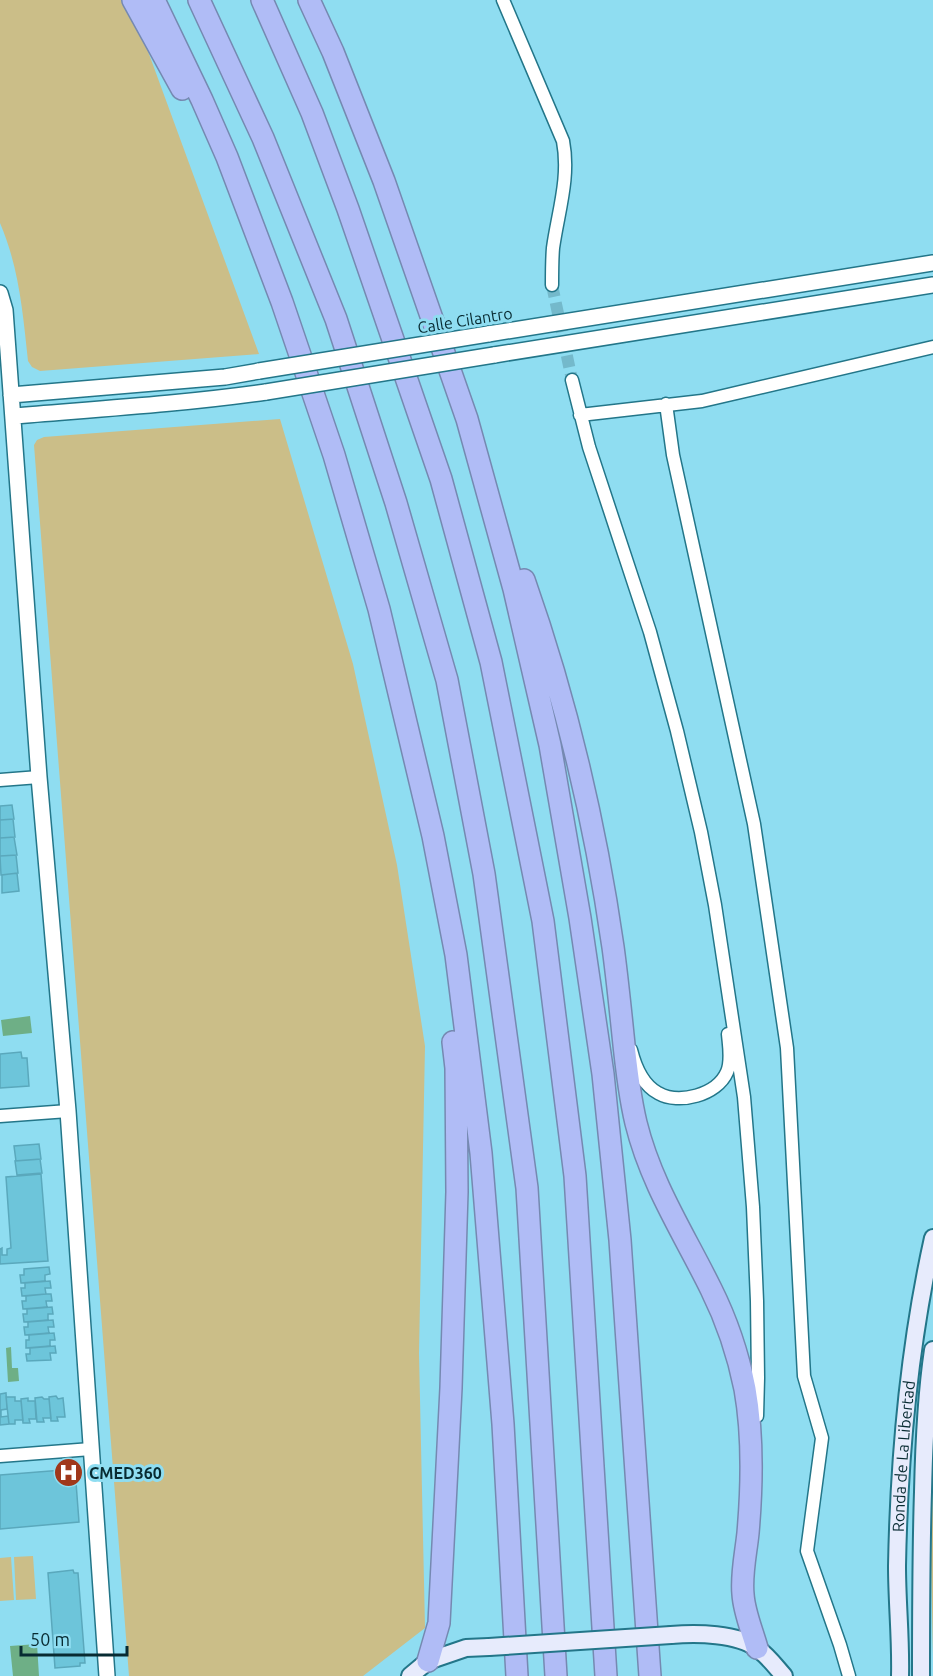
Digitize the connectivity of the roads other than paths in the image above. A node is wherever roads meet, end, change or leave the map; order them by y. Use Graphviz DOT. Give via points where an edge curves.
graph roads {
  1 [pos="133,0"];
  2 [pos="154,0"];
  3 [pos="199,0"];
  4 [pos="309,0"];
  5 [pos="503,0"];
  6 [pos="264,3"];
  7 [pos="227,157"];
  8 [pos="933,263"];
  9 [pos="552,285"];
  10 [pos="933,285"];
  11 [pos="0,293"];
  12 [pos="933,347"];
  13 [pos="572,380"];
  14 [pos="5,395"];
  15 [pos="666,404"];
  16 [pos="580,415"];
  17 [pos="6,416"];
  18 [pos="488,494"];
  19 [pos="39,777"];
  20 [pos="0,780"];
  21 [pos="433,836"];
  22 [pos="724,973"];
  23 [pos="620,1006"];
  24 [pos="68,1111"];
  25 [pos="0,1116"];
  26 [pos="933,1238"];
  27 [pos="933,1350"];
  28 [pos="91,1449"];
  29 [pos="0,1456"];
  30 [pos="750,1480"];
  31 [pos="757,1648"];
  32 [pos="428,1661"];
  33 [pos="107,1676"];
  34 [pos="410,1676"];
  35 [pos="517,1676"];
  36 [pos="556,1676"];
  37 [pos="606,1676"];
  38 [pos="650,1676"];
  39 [pos="784,1676"];
  40 [pos="849,1676"];
  41 [pos="900,1676"];
  42 [pos="921,1676"];
  1 -- 7 [label="highway" via="200,122"];
  2 -- 7 [label="highway"];
  3 -- 36 [label="highway" via="263,138 336,319 396,503 447,680 484,874 527,1188"];
  4 -- 18 [label="highway" via="384,181 467,419"];
  5 -- 9 [label="street" via="563,141 566,158"];
  6 -- 37 [label="highway" via="348,209 441,479 491,662 543,921 575,1176"];
  7 -- 21 [label="highway" via="334,455 379,609"];
  8 -- 14 [label="street, Calle Cilantro, bridge" via="214,378"];
  10 -- 17 [label="street, bridge" via="266,392"];
  11 -- 14 [label="street" via="5,310"];
  12 -- 15 [label="street" via="702,401"];
  13 -- 16 [label="street"];
  14 -- 17 [label="street"];
  15 -- 16 [label="street"];
  15 -- 40 [label="street" via="673,455 754,824 787,1048 804,1376 822,1438 807,1551"];
  16 -- 22 [label="street" via="677,731 701,832"];
  17 -- 19 [label="street"];
  18 -- 23 [label="highway" via="521,572 571,731 600,869"];
  18 -- 38 [label="highway" via="550,745 603,1074 620,1240"];
  19 -- 20 [label="street"];
  19 -- 24 [label="street"];
  21 -- 32 [label="highway" via="456,1068 457,1192 439,1623"];
  21 -- 35 [label="highway" via="456,955 481,1154 502,1412"];
  22 -- 23 [label="street" via="727,1072 709,1091 691,1097 658,1093 646,1083 633,1057"];
  22 -- 30 [label="street" via="744,1097 753,1207 758,1378"];
  23 -- 30 [label="highway" via="630,1099 647,1159 658,1189 711,1289 739,1360 749,1424"];
  24 -- 25 [label="street"];
  24 -- 28 [label="street"];
  26 -- 41 [label="main road, Ronda de La Libertad" via="919,1306 903,1447 897,1569"];
  27 -- 42 [label="main road, Ronda de La Libertad" via="923,1474"];
  28 -- 29 [label="street"];
  28 -- 33 [label="street"];
  30 -- 31 [label="highway" via="743,1593"];
  31 -- 32 [label="main road, bridge" via="721,1636 671,1635 466,1648"];
  31 -- 39 [label="main road"];
  32 -- 34 [label="main road"];
}
